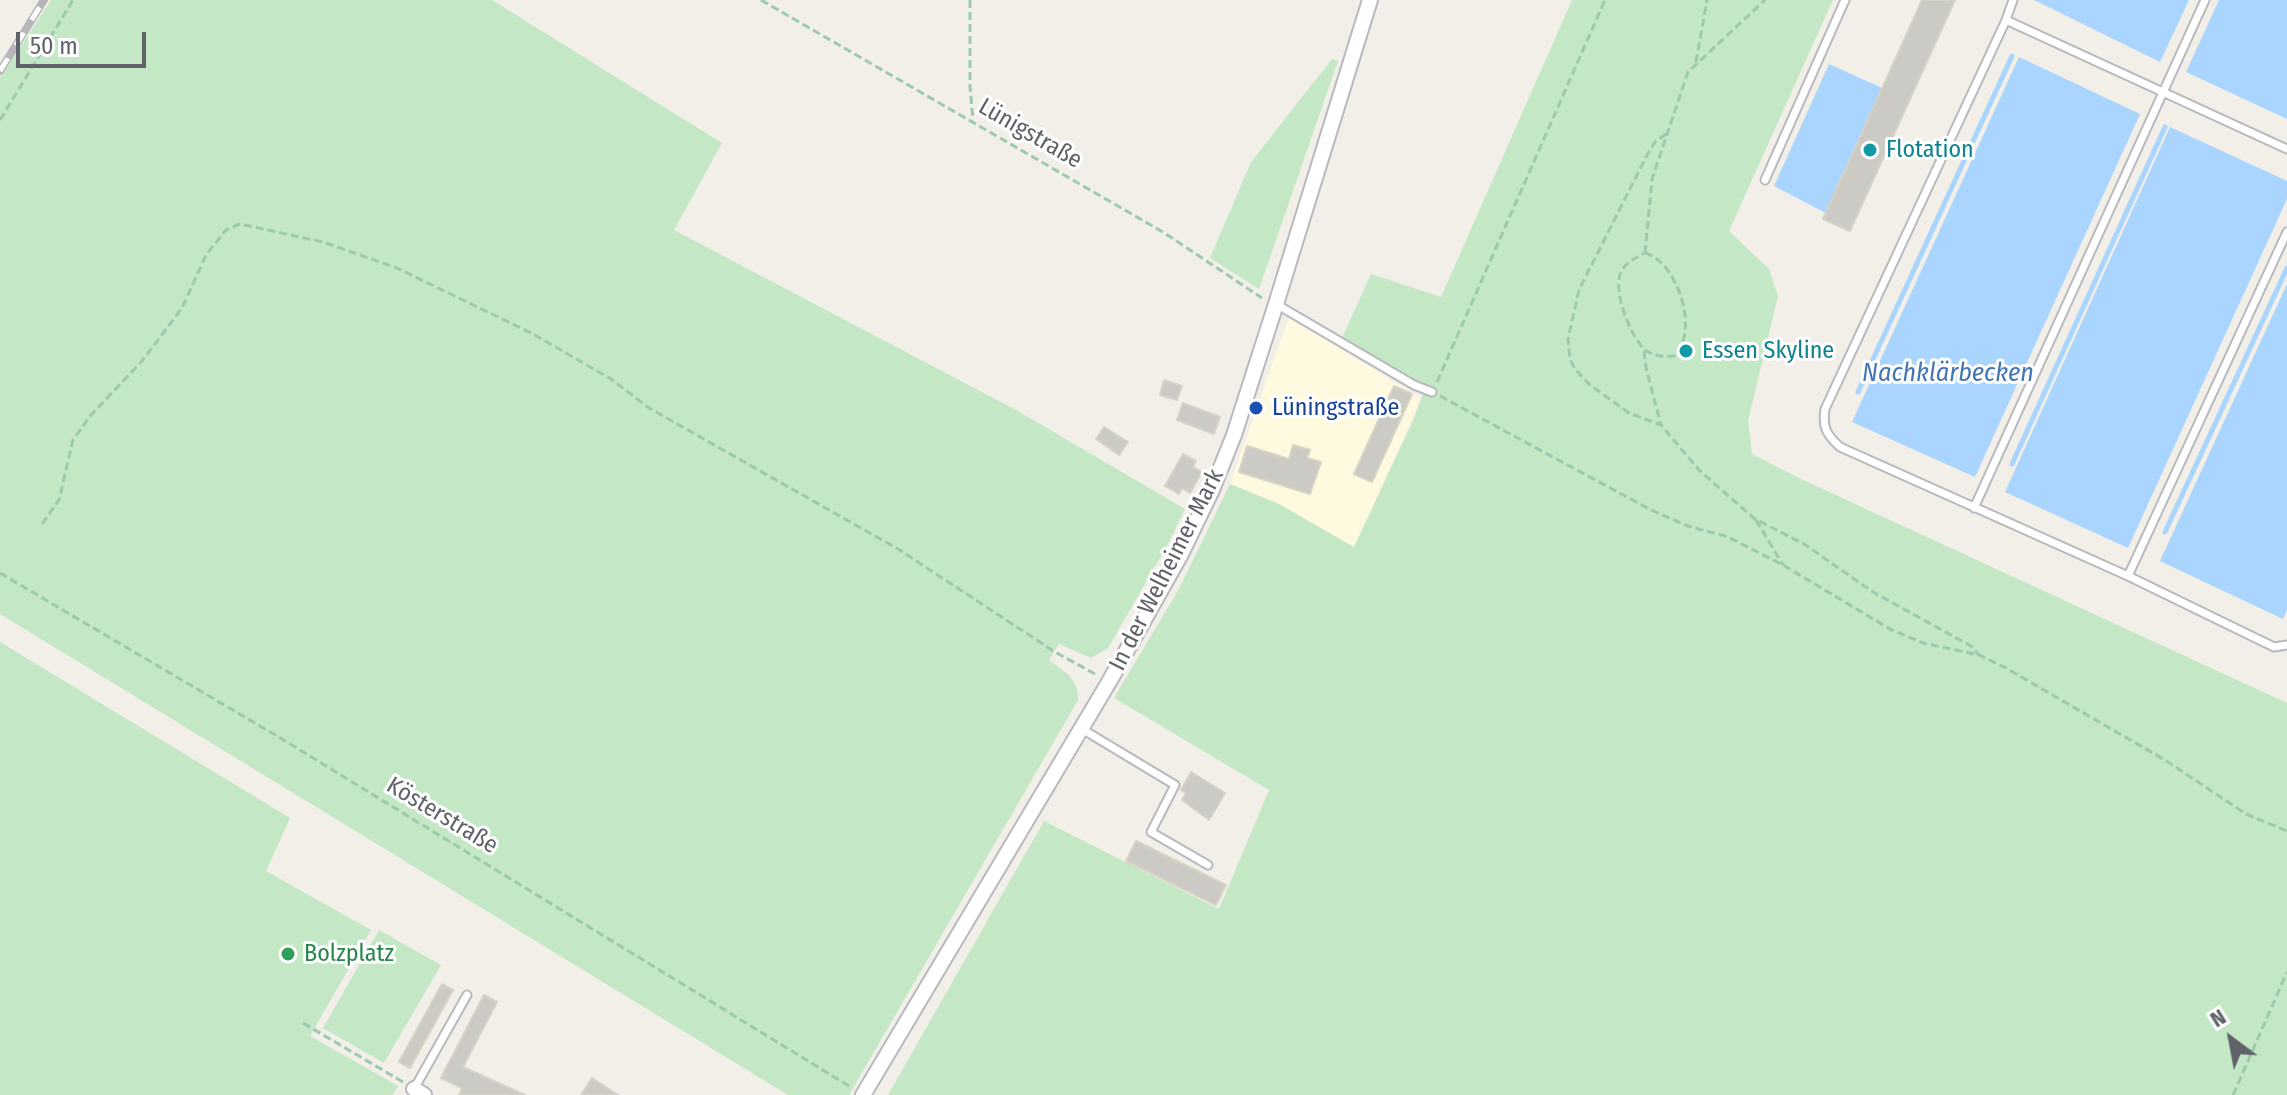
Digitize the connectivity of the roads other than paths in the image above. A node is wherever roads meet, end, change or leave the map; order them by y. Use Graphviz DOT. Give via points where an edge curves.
graph roads {
  1 [pos="1370,0"];
  2 [pos="1845,0"];
  3 [pos="2013,0"];
  4 [pos="2205,0"];
  5 [pos="2006,20"];
  6 [pos="2164,92"];
  7 [pos="2287,149"];
  8 [pos="1765,180"];
  9 [pos="2287,232"];
  10 [pos="1276,304"];
  11 [pos="1432,392"];
  12 [pos="1974,508"];
  13 [pos="2128,576"];
  14 [pos="2287,645"];
  15 [pos="1082,729"];
  16 [pos="1208,865"];
  17 [pos="467,995"];
  18 [pos="419,1092"];
  19 [pos="863,1094"];
  1 -- 10 [label="street, In der Welheimer Mark"];
  2 -- 8 [label="lane"];
  3 -- 5 [label="lane"];
  4 -- 6 [label="lane"];
  5 -- 6 [label="lane"];
  5 -- 12 [label="lane" via="1822,425 1840,447"];
  6 -- 7 [label="lane"];
  6 -- 12 [label="lane"];
  9 -- 13 [label="lane"];
  10 -- 11 [label="lane"];
  10 -- 15 [label="street, In der Welheimer Mark" via="1212,490"];
  12 -- 13 [label="lane"];
  13 -- 14 [label="lane" via="2274,647"];
  15 -- 16 [label="lane" via="1175,785 1151,832"];
  15 -- 19 [label="street, In der Welheimer Mark"];
  17 -- 18 [label="lane"];
}
